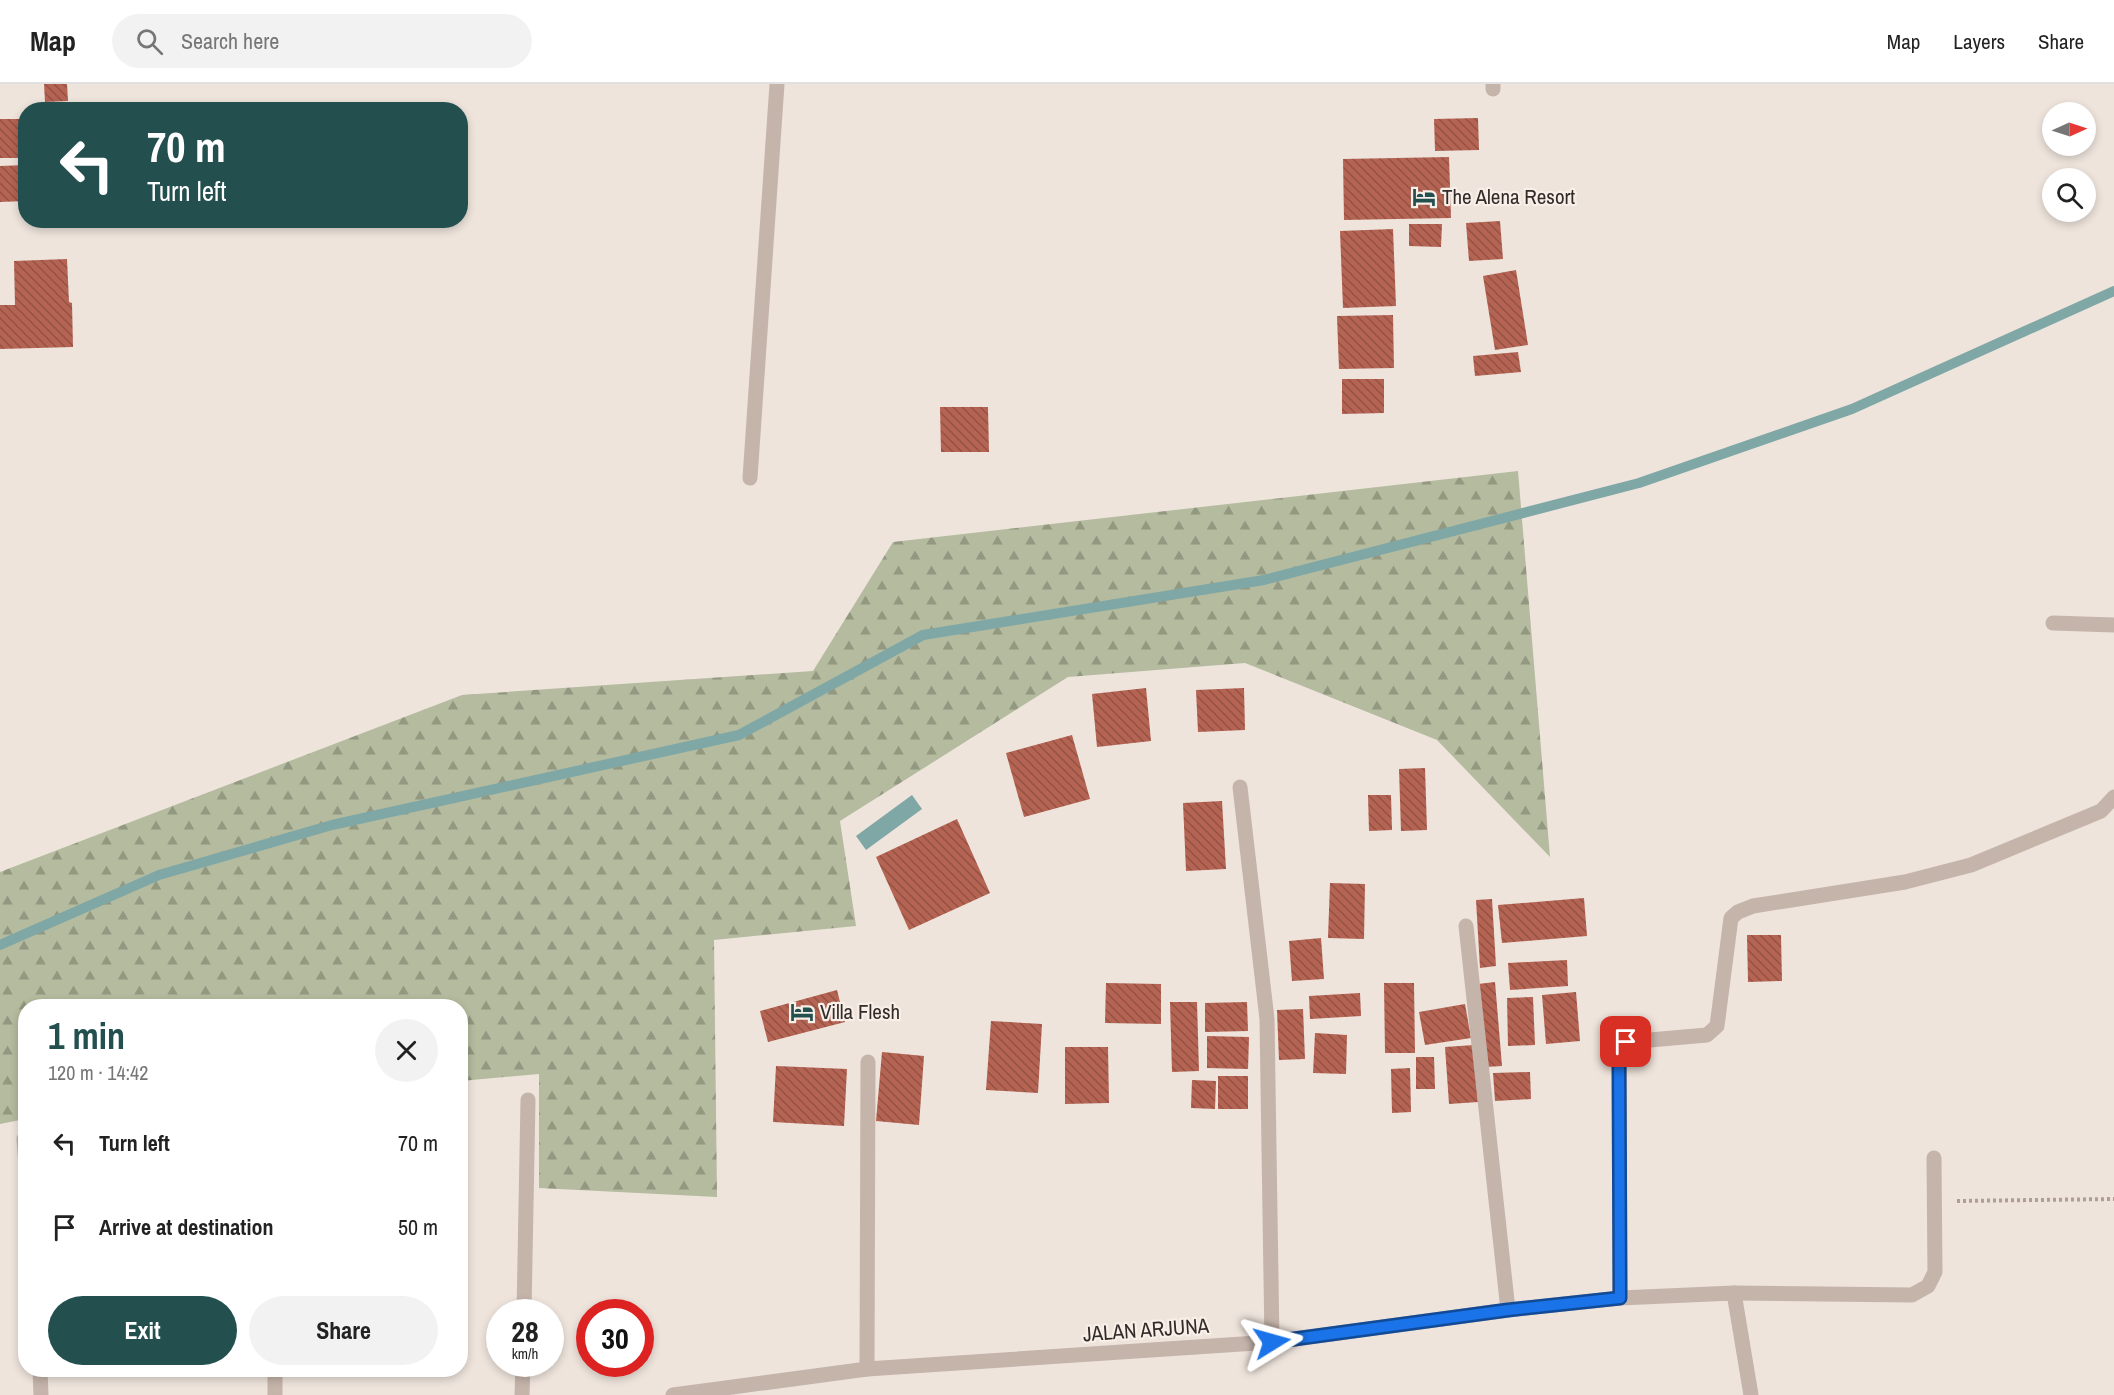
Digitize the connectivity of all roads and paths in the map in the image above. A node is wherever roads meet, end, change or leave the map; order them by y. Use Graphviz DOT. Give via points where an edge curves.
graph roads {
  1 [pos="777,84"];
  2 [pos="750,478"];
  3 [pos="2053,623"];
  4 [pos="2114,625"];
  5 [pos="1240,787"];
  6 [pos="2114,797"];
  7 [pos="1466,926"];
  8 [pos="868,1062"];
  9 [pos="528,1100"];
  10 [pos="1934,1158"];
  11 [pos="2114,1199"];
  12 [pos="1936,1201"];
  13 [pos="1734,1293"];
  14 [pos="1620,1298"];
  15 [pos="524,1299"];
  16 [pos="1508,1310"];
  17 [pos="1272,1342"];
  18 [pos="867,1369"];
  19 [pos="41,1377"];
  20 [pos="275,1377"];
  21 [pos="523,1377"];
  22 [pos="42,1395"];
  23 [pos="275,1395"];
  24 [pos="522,1395"];
  25 [pos="673,1395"];
  26 [pos="1751,1395"];
  1 -- 2 [label="street"];
  3 -- 4 [label="street"];
  5 -- 17 [label="street" via="1267,1019"];
  6 -- 14 [label="street" via="2101,811 1971,865 1905,882 1753,906 1731,918 1717,1026 1707,1035 1626,1042 1619,1053"];
  7 -- 16 [label="street"];
  8 -- 18 [label="street"];
  9 -- 15 [label="street"];
  10 -- 12 [label="street, JALAN ARJUNA"];
  11 -- 12 [label="path"];
  12 -- 13 [label="street, JALAN ARJUNA" via="1935,1272 1928,1286 1912,1295"];
  13 -- 14 [label="street, JALAN ARJUNA"];
  13 -- 26 [label="street"];
  14 -- 16 [label="street, JALAN ARJUNA"];
  16 -- 17 [label="street, JALAN ARJUNA"];
  17 -- 18 [label="street, JALAN ARJUNA"];
  18 -- 25 [label="street, JALAN ARJUNA"];
  19 -- 22 [label="street"];
  20 -- 23 [label="street"];
  21 -- 24 [label="street"];
}
